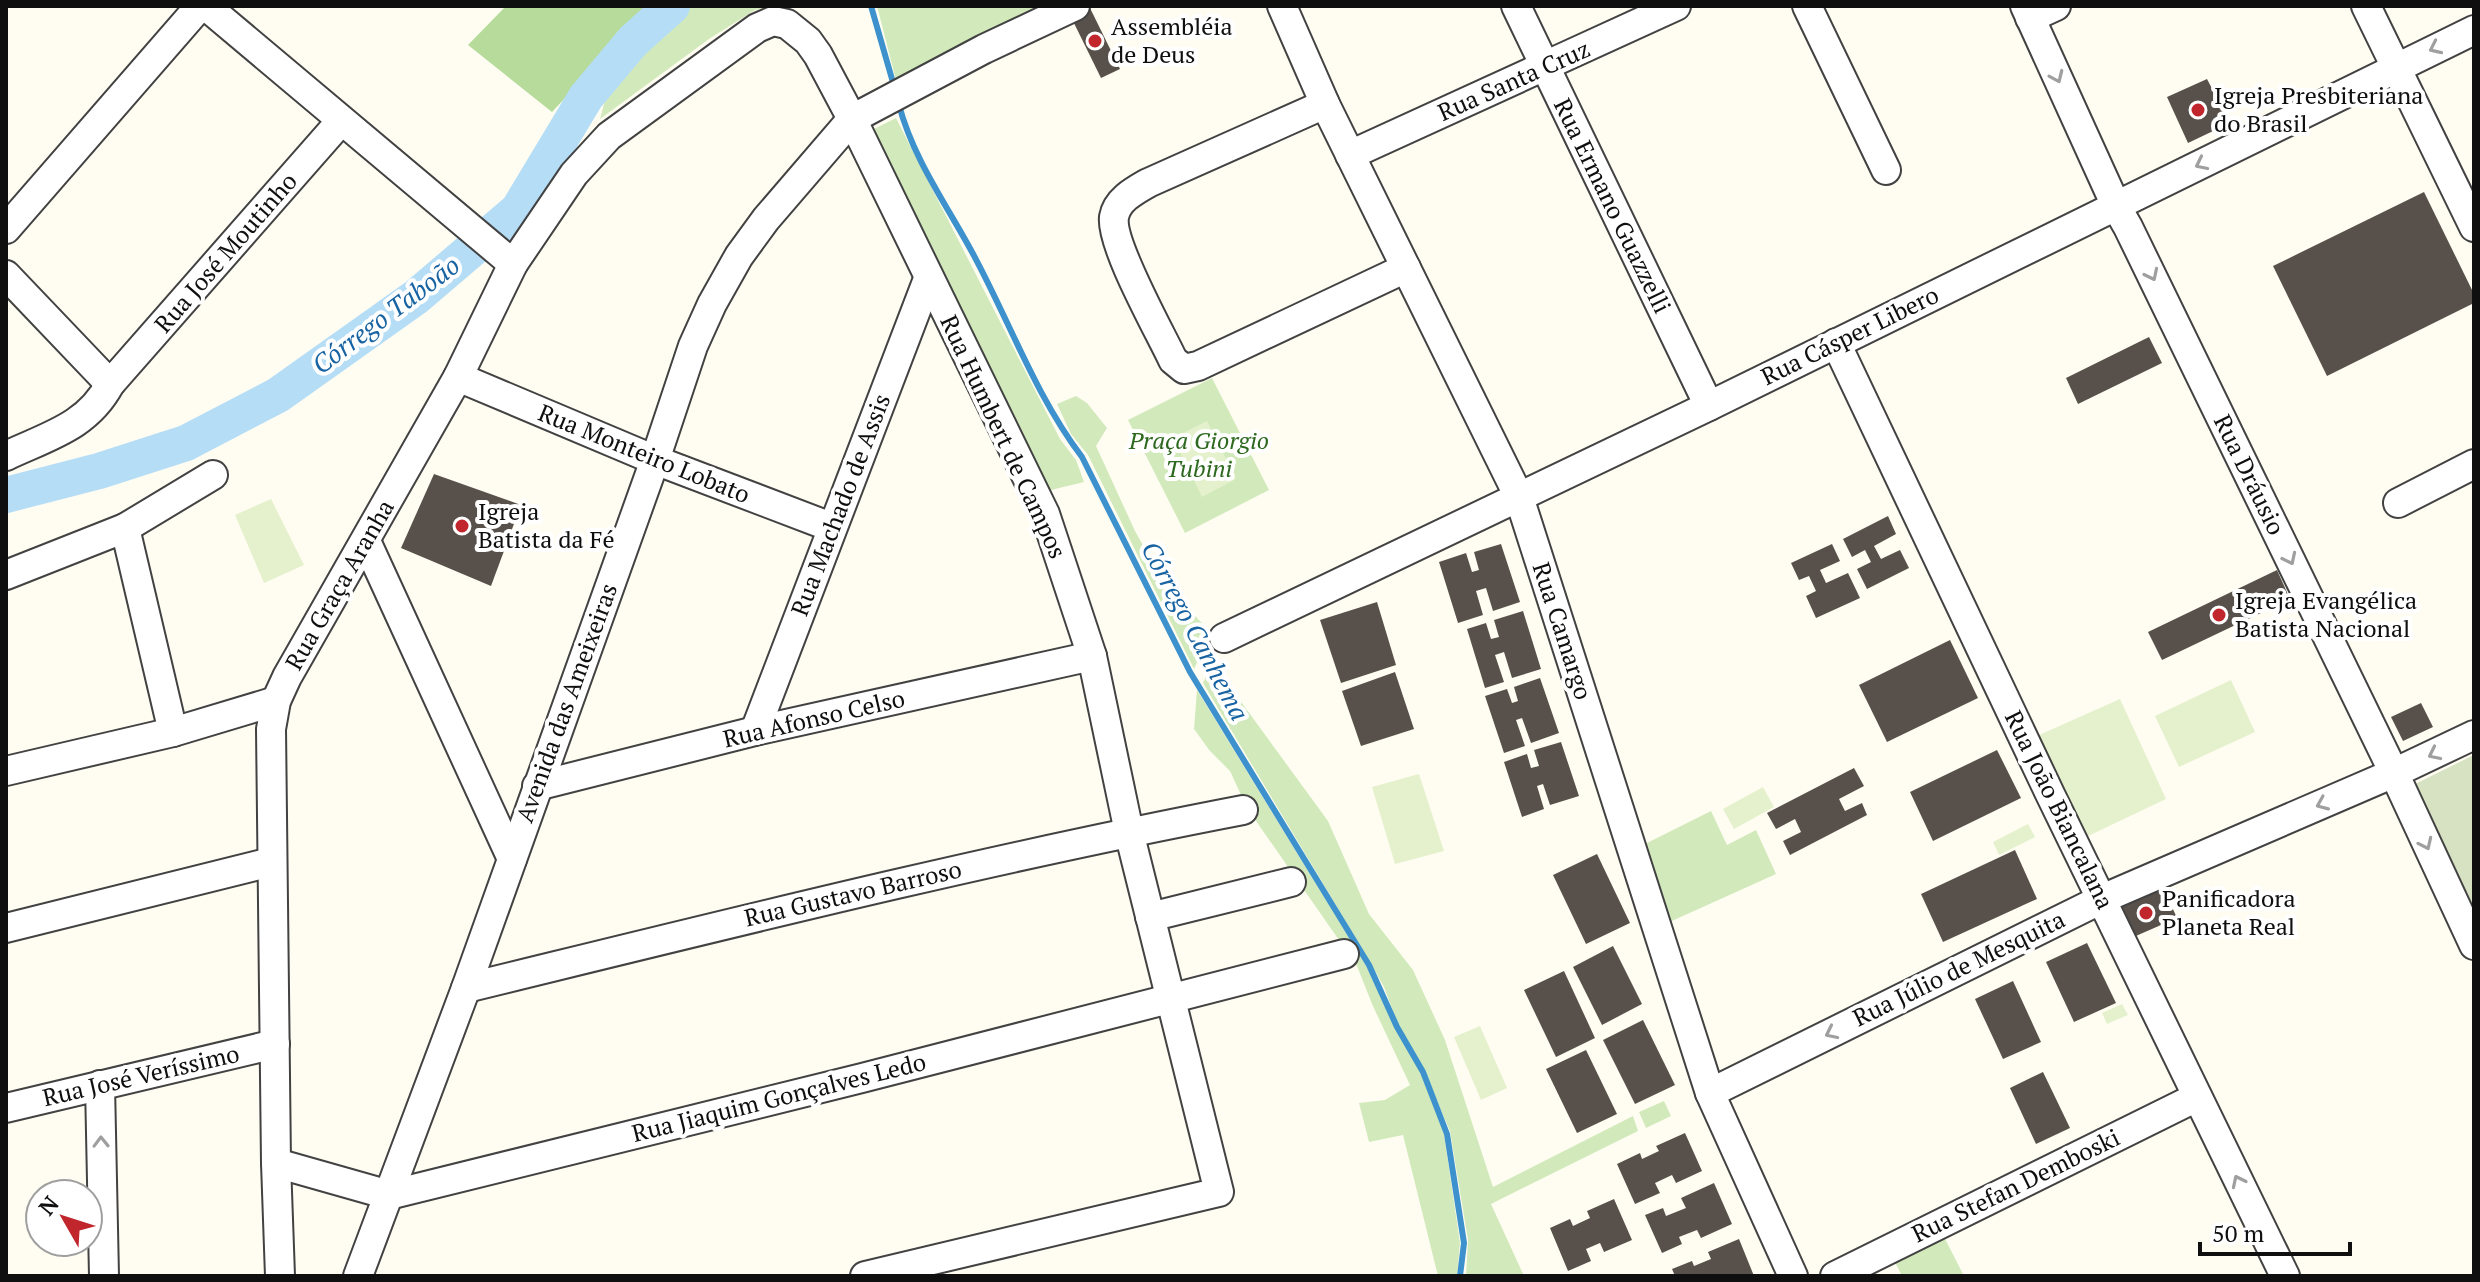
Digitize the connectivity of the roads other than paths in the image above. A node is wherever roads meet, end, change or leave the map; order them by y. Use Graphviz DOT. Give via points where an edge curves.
graph roads {
  1 [pos="200,6"];
  2 [pos="206,6"];
  3 [pos="1282,6"];
  4 [pos="1516,6"];
  5 [pos="1676,6"];
  6 [pos="1807,6"];
  7 [pos="2366,6"];
  8 [pos="1061,9"];
  9 [pos="2037,10"];
  10 [pos="757,28"];
  11 [pos="2474,30"];
  12 [pos="1546,68"];
  13 [pos="2397,69"];
  14 [pos="1325,104"];
  15 [pos="864,113"];
  16 [pos="341,121"];
  17 [pos="1350,155"];
  18 [pos="1886,170"];
  19 [pos="2116,206"];
  20 [pos="2474,227"];
  21 [pos="6,229"];
  22 [pos="510,262"];
  23 [pos="1406,268"];
  24 [pos="6,275"];
  25 [pos="928,279"];
  26 [pos="1836,343"];
  27 [pos="458,377"];
  28 [pos="110,384"];
  29 [pos="1709,406"];
  30 [pos="6,456"];
  31 [pos="655,460"];
  32 [pos="2474,464"];
  33 [pos="213,475"];
  34 [pos="1519,497"];
  35 [pos="2398,503"];
  36 [pos="831,527"];
  37 [pos="125,528"];
  38 [pos="366,541"];
  39 [pos="6,575"];
  40 [pos="1224,638"];
  41 [pos="1092,656"];
  42 [pos="276,701"];
  43 [pos="755,731"];
  44 [pos="173,732"];
  45 [pos="2474,735"];
  46 [pos="6,771"];
  47 [pos="2394,773"];
  48 [pos="537,786"];
  49 [pos="1243,810"];
  50 [pos="1129,832"];
  51 [pos="512,859"];
  52 [pos="271,862"];
  53 [pos="1291,882"];
  54 [pos="2102,899"];
  55 [pos="1150,917"];
  56 [pos="6,928"];
  57 [pos="2474,945"];
  58 [pos="1344,954"];
  59 [pos="466,988"];
  60 [pos="1170,1000"];
  61 [pos="275,1044"];
  62 [pos="100,1085"];
  63 [pos="1710,1093"];
  64 [pos="2197,1097"];
  65 [pos="6,1108"];
  66 [pos="276,1163"];
  67 [pos="389,1195"];
  68 [pos="104,1276"];
  69 [pos="280,1276"];
  70 [pos="358,1276"];
  71 [pos="865,1276"];
  72 [pos="1793,1276"];
  73 [pos="1835,1276"];
  74 [pos="2285,1276"];
  1 -- 21 [label="street"];
  2 -- 16 [label="street"];
  3 -- 14 [label="street, Rua Camargo"];
  4 -- 12 [label="street, Rua Ermano Guazzelli"];
  5 -- 12 [label="street, Rua Santa Cruz"];
  6 -- 18 [label="street"];
  7 -- 13 [label="street"];
  8 -- 15 [label="street"];
  9 -- 19 [label="street, Rua Dráusio, one-way"];
  10 -- 15 [label="street, Rua Humbert de Campos" via="773,21 787,24 808,41"];
  10 -- 22 [label="street, Rua Graça Aranha" via="609,136 588,156"];
  11 -- 13 [label="street, Rua Cásper Libero, one-way"];
  12 -- 17 [label="street, Rua Santa Cruz"];
  12 -- 29 [label="street, Rua Ermano Guazzelli"];
  13 -- 19 [label="street, Rua Cásper Libero, one-way"];
  13 -- 20 [label="street"];
  14 -- 17 [label="street, Rua Camargo"];
  14 -- 23 [label="street" via="1148,183 1118,206 1117,241 1173,360 1184,369 1198,366"];
  15 -- 25 [label="street, Rua Humbert de Campos"];
  15 -- 31 [label="street, Avenida das Ameixeiras" via="766,219 739,256 693,346"];
  16 -- 22 [label="street"];
  16 -- 28 [label="street, Rua José Moutinho"];
  17 -- 23 [label="street, Rua Camargo"];
  19 -- 26 [label="street, Rua Cásper Libero"];
  19 -- 47 [label="street, Rua Dráusio, one-way"];
  22 -- 27 [label="street, Rua Graça Aranha"];
  23 -- 34 [label="street, Rua Camargo"];
  24 -- 28 [label="street"];
  25 -- 36 [label="street, Rua Machado de Assis"];
  25 -- 41 [label="street, Rua Humbert de Campos" via="1045,514"];
  26 -- 29 [label="street, Rua Cásper Libero"];
  26 -- 54 [label="street, Rua João Biancalana"];
  27 -- 31 [label="street, Rua Monteiro Lobato"];
  27 -- 38 [label="street, Rua Graça Aranha"];
  28 -- 30 [label="street, Rua José Moutinho" via="82,419"];
  29 -- 34 [label="street, Rua Cásper Libero"];
  31 -- 36 [label="street, Rua Monteiro Lobato"];
  31 -- 48 [label="street, Avenida das Ameixeiras"];
  32 -- 35 [label="street"];
  33 -- 37 [label="street"];
  34 -- 40 [label="street, Rua Cásper Libero"];
  34 -- 63 [label="street, Rua Camargo"];
  36 -- 43 [label="street, Rua Machado de Assis"];
  37 -- 39 [label="street"];
  37 -- 44 [label="street"];
  38 -- 42 [label="street, Rua Graça Aranha"];
  38 -- 51 [label="street"];
  41 -- 43 [label="street, Rua Afonso Celso"];
  41 -- 50 [label="street, Rua Humbert de Campos"];
  42 -- 44 [label="street"];
  42 -- 52 [label="street, Rua Graça Aranha" via="271,729"];
  43 -- 48 [label="street, Rua Afonso Celso"];
  44 -- 46 [label="street"];
  45 -- 47 [label="street, Rua Júlio de Mesquita, one-way"];
  47 -- 54 [label="street, Rua Júlio de Mesquita, one-way"];
  47 -- 57 [label="street, Rua Dráusio, one-way"];
  48 -- 51 [label="street, Avenida das Ameixeiras"];
  49 -- 50 [label="street, Rua Gustavo Barroso"];
  50 -- 55 [label="street, Rua Humbert de Campos"];
  50 -- 59 [label="street, Rua Gustavo Barroso" via="818,901"];
  51 -- 59 [label="street, Avenida das Ameixeiras"];
  52 -- 56 [label="street"];
  52 -- 61 [label="street, Rua Graça Aranha"];
  53 -- 55 [label="street"];
  54 -- 63 [label="street, Rua Júlio de Mesquita, one-way"];
  54 -- 64 [label="street, Rua João Biancalana"];
  55 -- 60 [label="street, Rua Humbert de Campos"];
  58 -- 60 [label="street, Rua Jiaquim Gonçalves Ledo"];
  59 -- 67 [label="street, Avenida das Ameixeiras"];
  60 -- 67 [label="street, Rua Jiaquim Gonçalves Ledo"];
  60 -- 71 [label="street, Rua Humbert de Campos" via="1219,1192"];
  61 -- 62 [label="street, Rua José Veríssimo"];
  61 -- 66 [label="street, Rua Graça Aranha"];
  62 -- 65 [label="street, Rua José Veríssimo"];
  68 -- 62 [label="street, one-way"];
  63 -- 72 [label="street, Rua Camargo"];
  64 -- 73 [label="street, Rua Stefan Demboski"];
  74 -- 64 [label="street, Rua João Biancalana, one-way"];
  66 -- 67 [label="street"];
  66 -- 69 [label="street, Rua Graça Aranha"];
  67 -- 70 [label="street, Avenida das Ameixeiras"];
}
